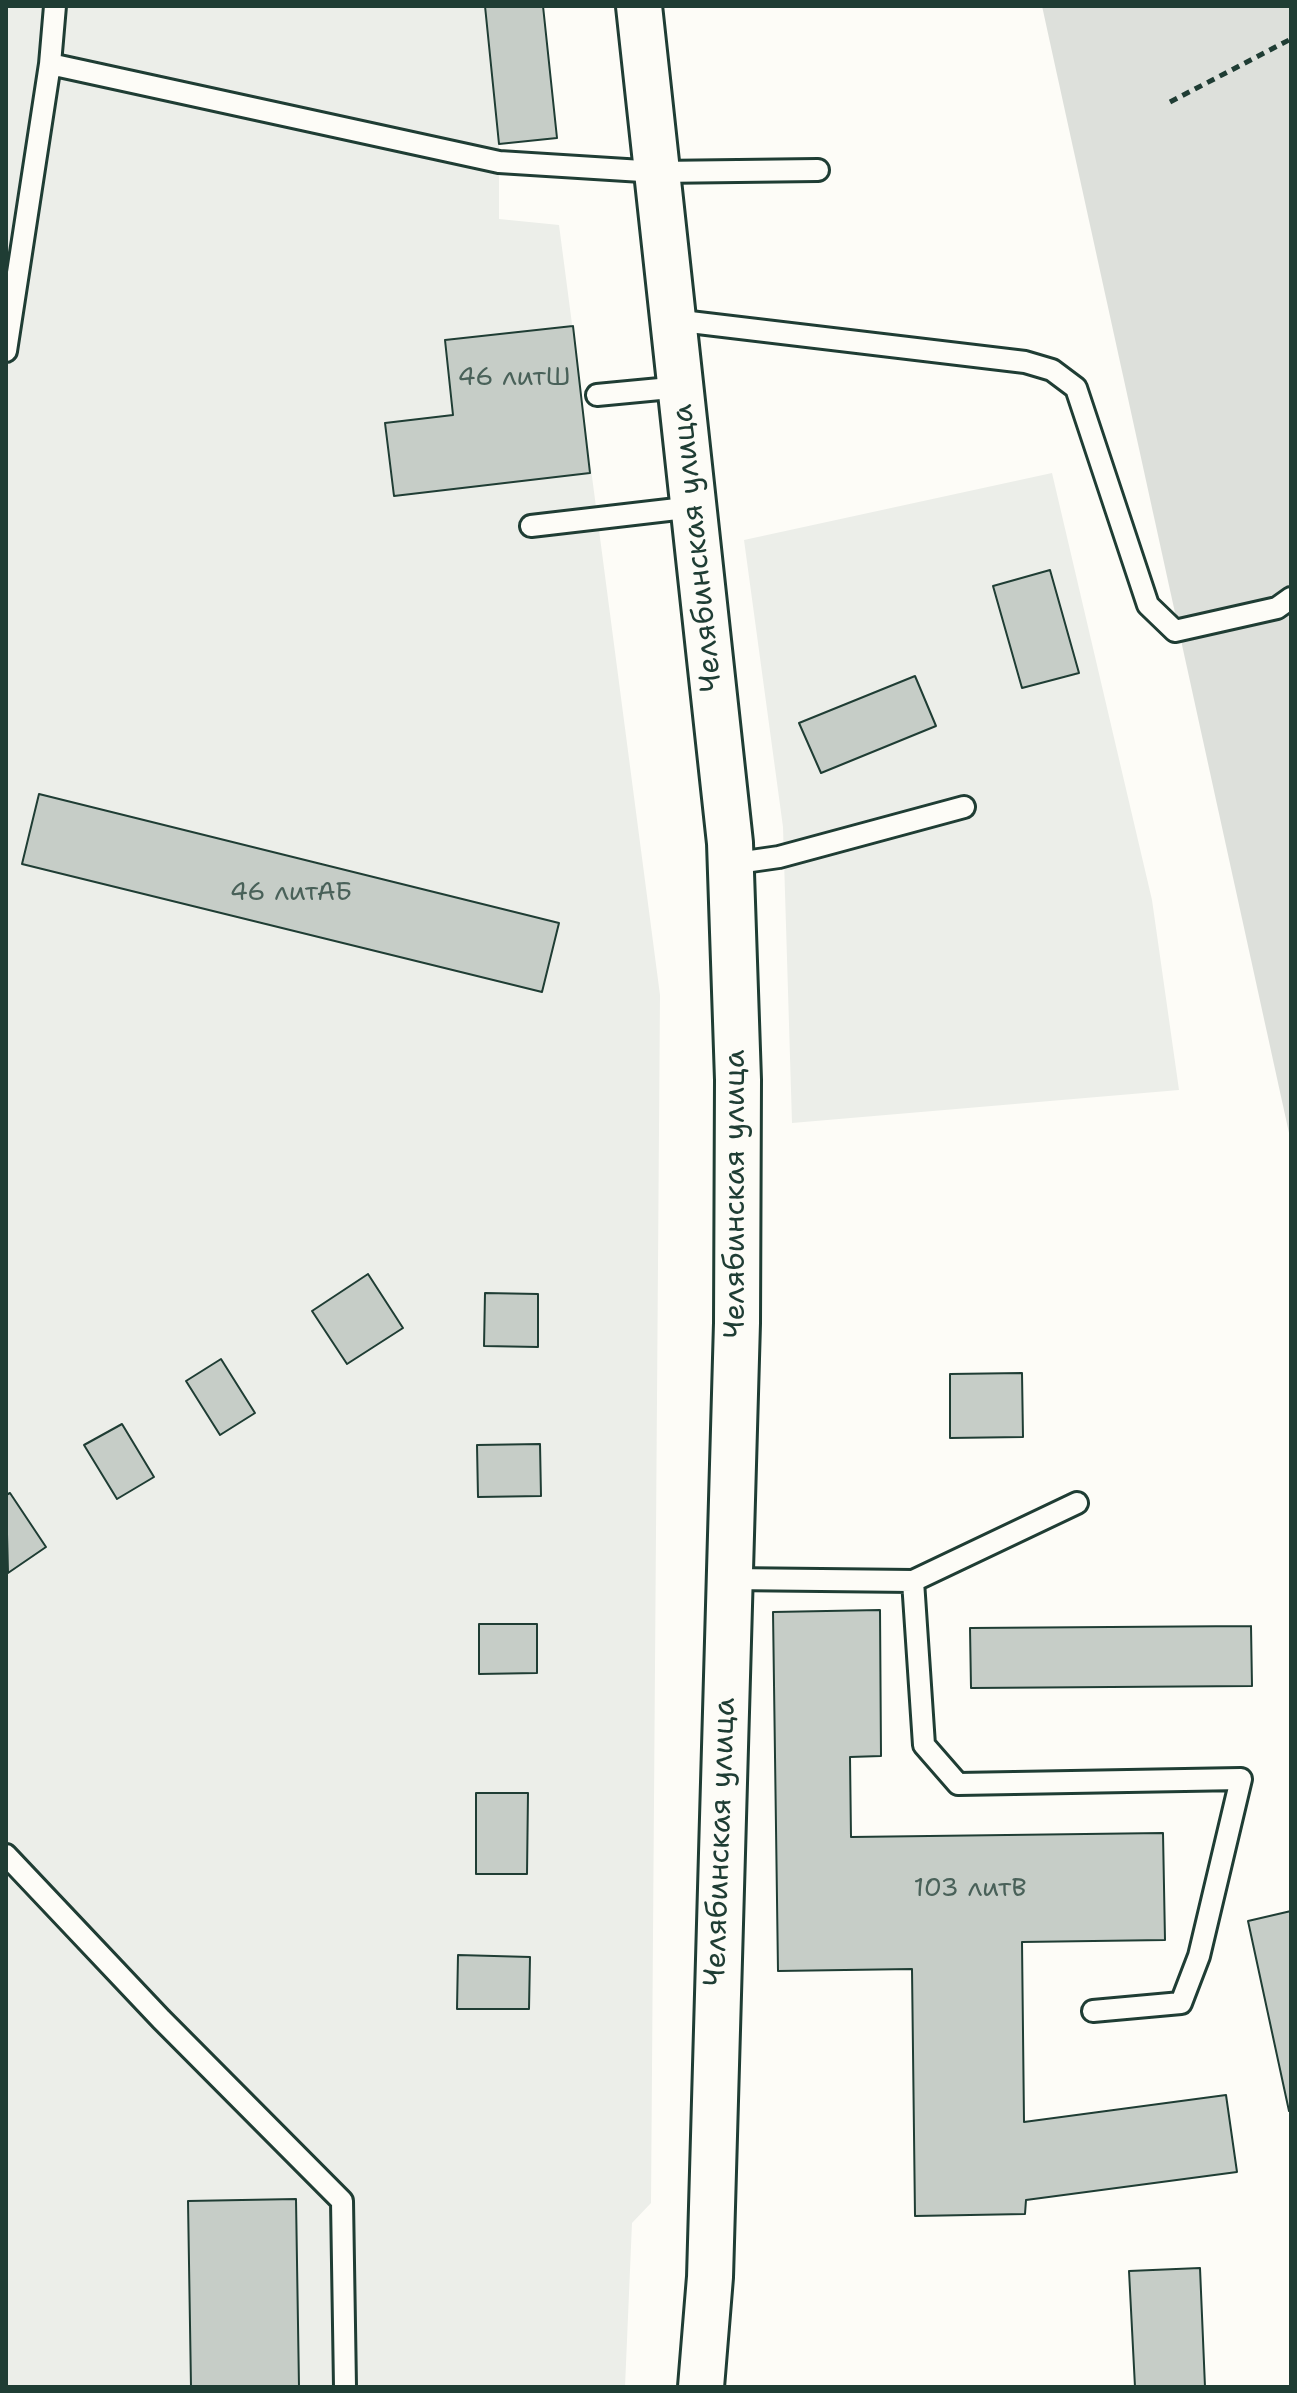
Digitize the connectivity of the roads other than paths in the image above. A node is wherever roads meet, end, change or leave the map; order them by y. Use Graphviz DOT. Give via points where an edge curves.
graph roads {
  1 [pos="55,6"];
  2 [pos="639,6"];
  3 [pos="50,64"];
  4 [pos="818,170"];
  5 [pos="658,172"];
  6 [pos="673,320"];
  7 [pos="6,351"];
  8 [pos="681,387"];
  9 [pos="597,395"];
  10 [pos="694,507"];
  11 [pos="531,526"];
  12 [pos="1291,598"];
  13 [pos="964,807"];
  14 [pos="730,864"];
  15 [pos="1077,1503"];
  16 [pos="729,1579"];
  17 [pos="913,1581"];
  18 [pos="6,1855"];
  19 [pos="1093,2011"];
  20 [pos="345,2387"];
  21 [pos="701,2387"];
  1 -- 3 [label="lane"];
  2 -- 5 [label="street, Челябинская улица"];
  3 -- 5 [label="lane" via="499,162"];
  3 -- 7 [label="lane"];
  4 -- 5 [label="lane"];
  5 -- 6 [label="street, Челябинская улица"];
  6 -- 8 [label="street, Челябинская улица"];
  6 -- 12 [label="lane" via="1025,362 1052,370 1076,388 1148,605 1175,631 1277,608"];
  8 -- 9 [label="lane"];
  8 -- 10 [label="street, Челябинская улица"];
  10 -- 11 [label="lane"];
  10 -- 14 [label="street, Челябинская улица"];
  13 -- 14 [label="lane" via="779,857"];
  14 -- 16 [label="street, Челябинская улица" via="738,1080"];
  15 -- 17 [label="lane"];
  16 -- 17 [label="lane"];
  16 -- 21 [label="street, Челябинская улица" via="710,2277"];
  17 -- 19 [label="lane" via="924,1745 958,1784 1241,1779 1199,1956 1181,2003"];
  18 -- 20 [label="lane" via="342,2201"];
}
